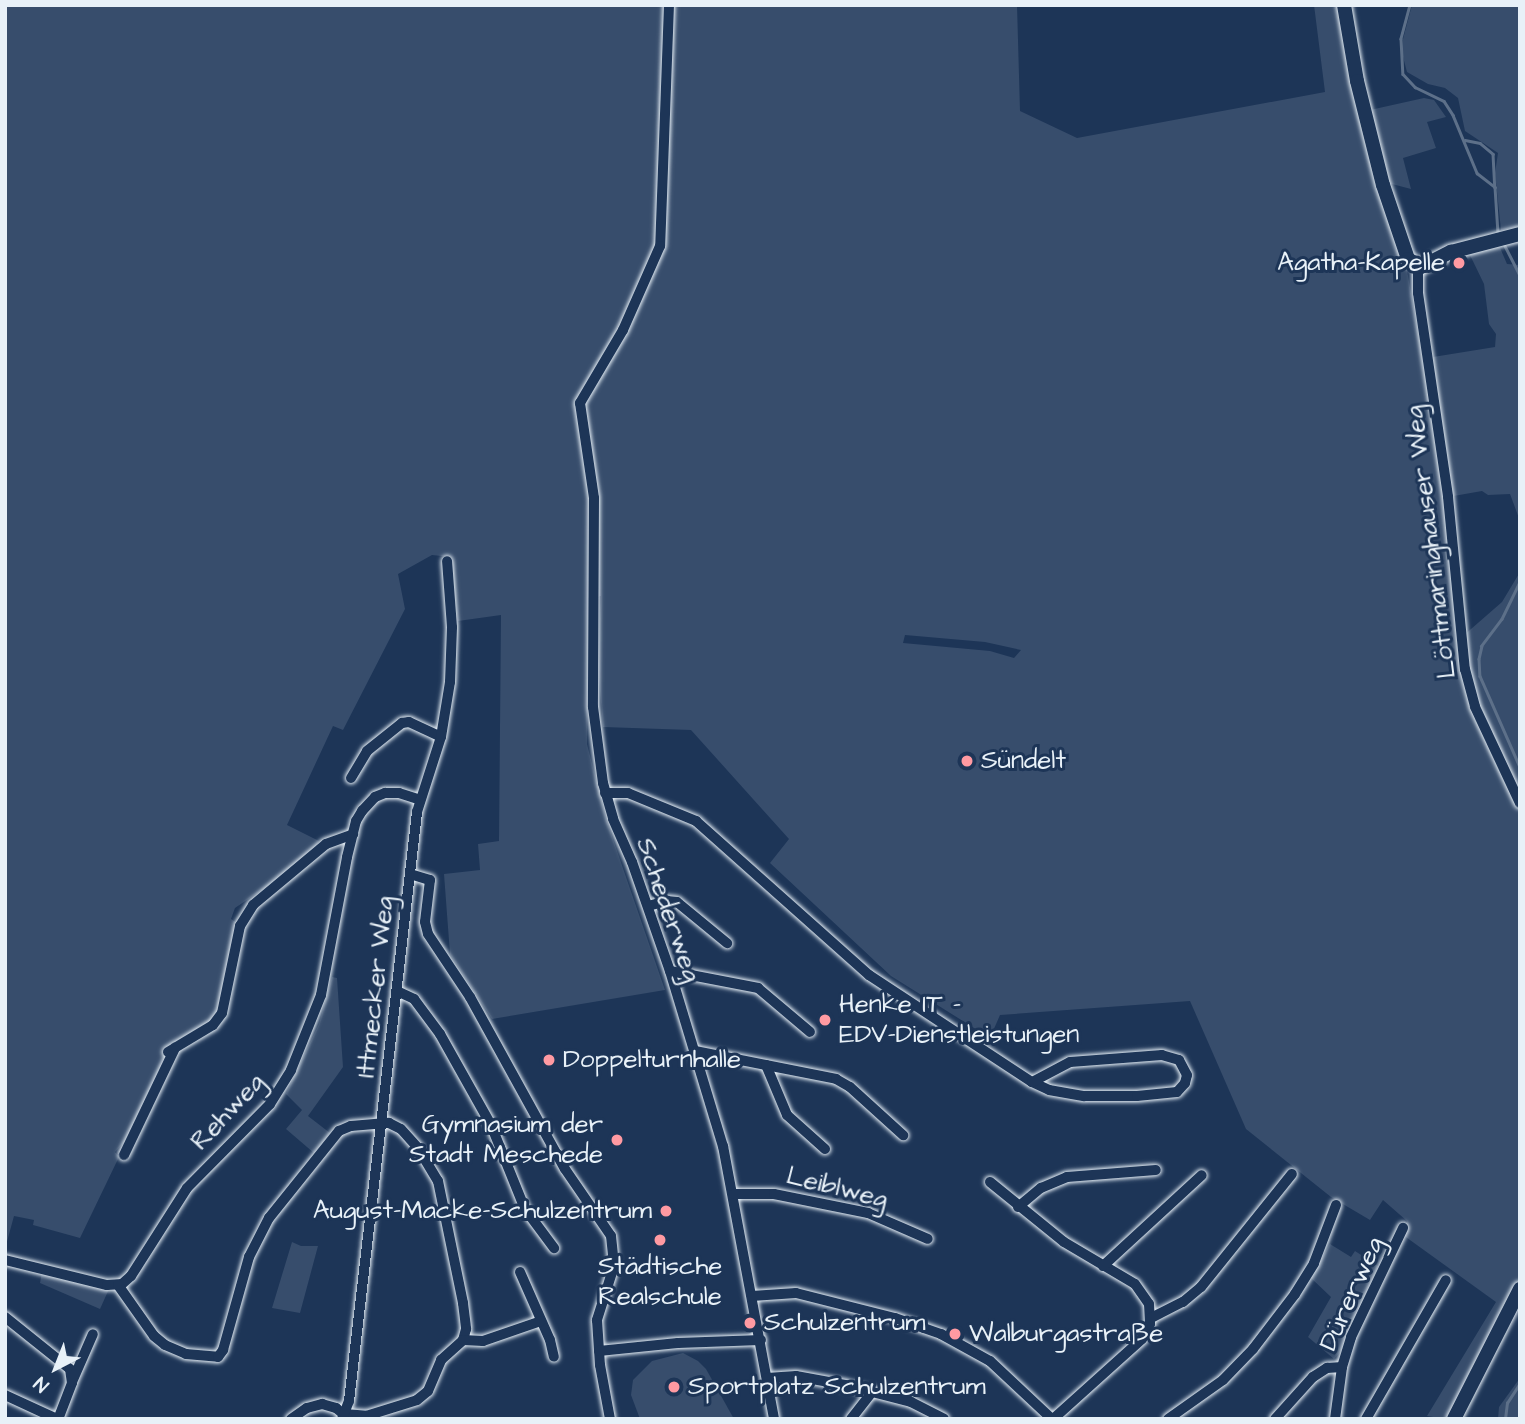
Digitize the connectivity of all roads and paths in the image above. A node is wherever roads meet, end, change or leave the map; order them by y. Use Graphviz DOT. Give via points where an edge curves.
graph roads {
  1 [pos="668,5"];
  2 [pos="1344,5"];
  3 [pos="1520,234"];
  4 [pos="1418,266"];
  5 [pos="447,561"];
  6 [pos="441,737"];
  7 [pos="351,778"];
  8 [pos="605,793"];
  9 [pos="420,800"];
  10 [pos="1520,803"];
  11 [pos="353,834"];
  12 [pos="410,874"];
  13 [pos="648,906"];
  14 [pos="727,943"];
  15 [pos="670,971"];
  16 [pos="397,991"];
  17 [pos="810,1032"];
  18 [pos="695,1051"];
  19 [pos="766,1065"];
  20 [pos="1032,1082"];
  21 [pos="382,1122"];
  22 [pos="903,1135"];
  23 [pos="825,1149"];
  24 [pos="124,1155"];
  25 [pos="1156,1170"];
  26 [pos="1292,1174"];
  27 [pos="1202,1175"];
  28 [pos="989,1182"];
  29 [pos="734,1194"];
  30 [pos="1336,1205"];
  31 [pos="1018,1207"];
  32 [pos="1403,1228"];
  33 [pos="928,1239"];
  34 [pos="554,1248"];
  35 [pos="5,1260"];
  36 [pos="1104,1266"];
  37 [pos="520,1272"];
  38 [pos="1446,1280"];
  39 [pos="118,1285"];
  40 [pos="1520,1289"];
  41 [pos="752,1296"];
  42 [pos="5,1317"];
  43 [pos="1151,1318"];
  44 [pos="541,1321"];
  45 [pos="93,1334"];
  46 [pos="463,1340"];
  47 [pos="761,1340"];
  48 [pos="599,1351"];
  49 [pos="554,1357"];
  50 [pos="1342,1367"];
  51 [pos="767,1378"];
  52 [pos="72,1382"];
  53 [pos="872,1392"];
  54 [pos="5,1395"];
  55 [pos="345,1417"];
  56 [pos="937,1417"];
  57 [pos="57,1419"];
  58 [pos="291,1419"];
  59 [pos="610,1419"];
  60 [pos="774,1419"];
  61 [pos="851,1419"];
  62 [pos="1052,1419"];
  63 [pos="1168,1419"];
  64 [pos="1275,1419"];
  65 [pos="1335,1419"];
  66 [pos="1366,1419"];
  67 [pos="1454,1419"];
  1 -- 8 [label="street, Schederweg" via="660,246 642,294 583,394 580,408 594,498 593,707"];
  2 -- 4 [label="street" via="1383,185 1408,259"];
  3 -- 4 [label="street"];
  4 -- 10 [label="street, Löttmaringhauser Weg" via="1465,669 1475,707"];
  5 -- 6 [label="street, Ittmecker Weg" via="451,664"];
  6 -- 7 [label="street" via="402,723 367,751"];
  6 -- 9 [label="street, Ittmecker Weg"];
  8 -- 13 [label="street, Schederweg"];
  8 -- 20 [label="street" via="628,793 696,821 869,975"];
  9 -- 11 [label="street, Rehweg" via="381,794 362,811"];
  9 -- 12 [label="street, Ittmecker Weg"];
  11 -- 24 [label="street" via="327,844 253,905 240,926 222,1013 212,1026 172,1050"];
  11 -- 39 [label="street, Rehweg" via="321,995 291,1070 270,1104 198,1175 138,1268"];
  12 -- 16 [label="street, Ittmecker Weg"];
  12 -- 48 [label="street" via="430,880 428,934 470,996 565,1169 614,1243 613,1270 598,1314"];
  13 -- 14 [label="street" via="677,902"];
  13 -- 15 [label="street, Schederweg"];
  15 -- 17 [label="street" via="751,984 795,1015"];
  15 -- 18 [label="street, Schederweg"];
  16 -- 21 [label="street, Ittmecker Weg"];
  16 -- 34 [label="street" via="414,999 440,1034 491,1125 525,1209"];
  18 -- 19 [label="street"];
  18 -- 29 [label="street, Schederweg"];
  19 -- 22 [label="street" via="840,1081"];
  19 -- 23 [label="street" via="787,1115"];
  20 -- 20 [label="street" via="1084,1097 1137,1096 1177,1092 1186,1074 1179,1060 1162,1055 1070,1062"];
  21 -- 39 [label="street" via="351,1126 335,1135 267,1220 249,1257 218,1357 186,1354 165,1345"];
  21 -- 46 [label="street" via="398,1127 411,1140 438,1181 463,1303"];
  21 -- 55 [label="street, Ittmecker Weg"];
  25 -- 31 [label="street" via="1067,1177 1041,1188"];
  26 -- 43 [label="street" via="1202,1287"];
  27 -- 36 [label="street"];
  28 -- 31 [label="street"];
  29 -- 33 [label="street, Leiblweg" via="774,1194 868,1213"];
  29 -- 41 [label="street, Schederweg"];
  30 -- 63 [label="street" via="1314,1263 1253,1349 1223,1380"];
  31 -- 36 [label="street"];
  32 -- 50 [label="street, Dürerweg" via="1363,1308"];
  35 -- 39 [label="street"];
  36 -- 43 [label="street" via="1142,1290"];
  37 -- 44 [label="street"];
  38 -- 66 [label="street"];
  40 -- 67 [label="street"];
  41 -- 47 [label="street, Schederweg"];
  41 -- 62 [label="street" via="802,1294 952,1338 992,1362"];
  42 -- 52 [label="street" via="65,1362"];
  43 -- 62 [label="street" via="1138,1344"];
  44 -- 46 [label="street" via="484,1341"];
  44 -- 49 [label="street"];
  45 -- 52 [label="street"];
  46 -- 55 [label="street" via="441,1360 429,1388 417,1400 366,1416"];
  47 -- 48 [label="street" via="678,1342"];
  47 -- 51 [label="street, Schederweg"];
  48 -- 59 [label="street"];
  50 -- 64 [label="street" via="1327,1368 1313,1377"];
  50 -- 65 [label="street, Dürerweg"];
  51 -- 53 [label="street" via="803,1376"];
  51 -- 60 [label="street, Schederweg"];
  52 -- 57 [label="street"];
  53 -- 56 [label="street" via="911,1402"];
  53 -- 61 [label="street"];
  54 -- 57 [label="street"];
  55 -- 58 [label="street" via="322,1404"];
}
